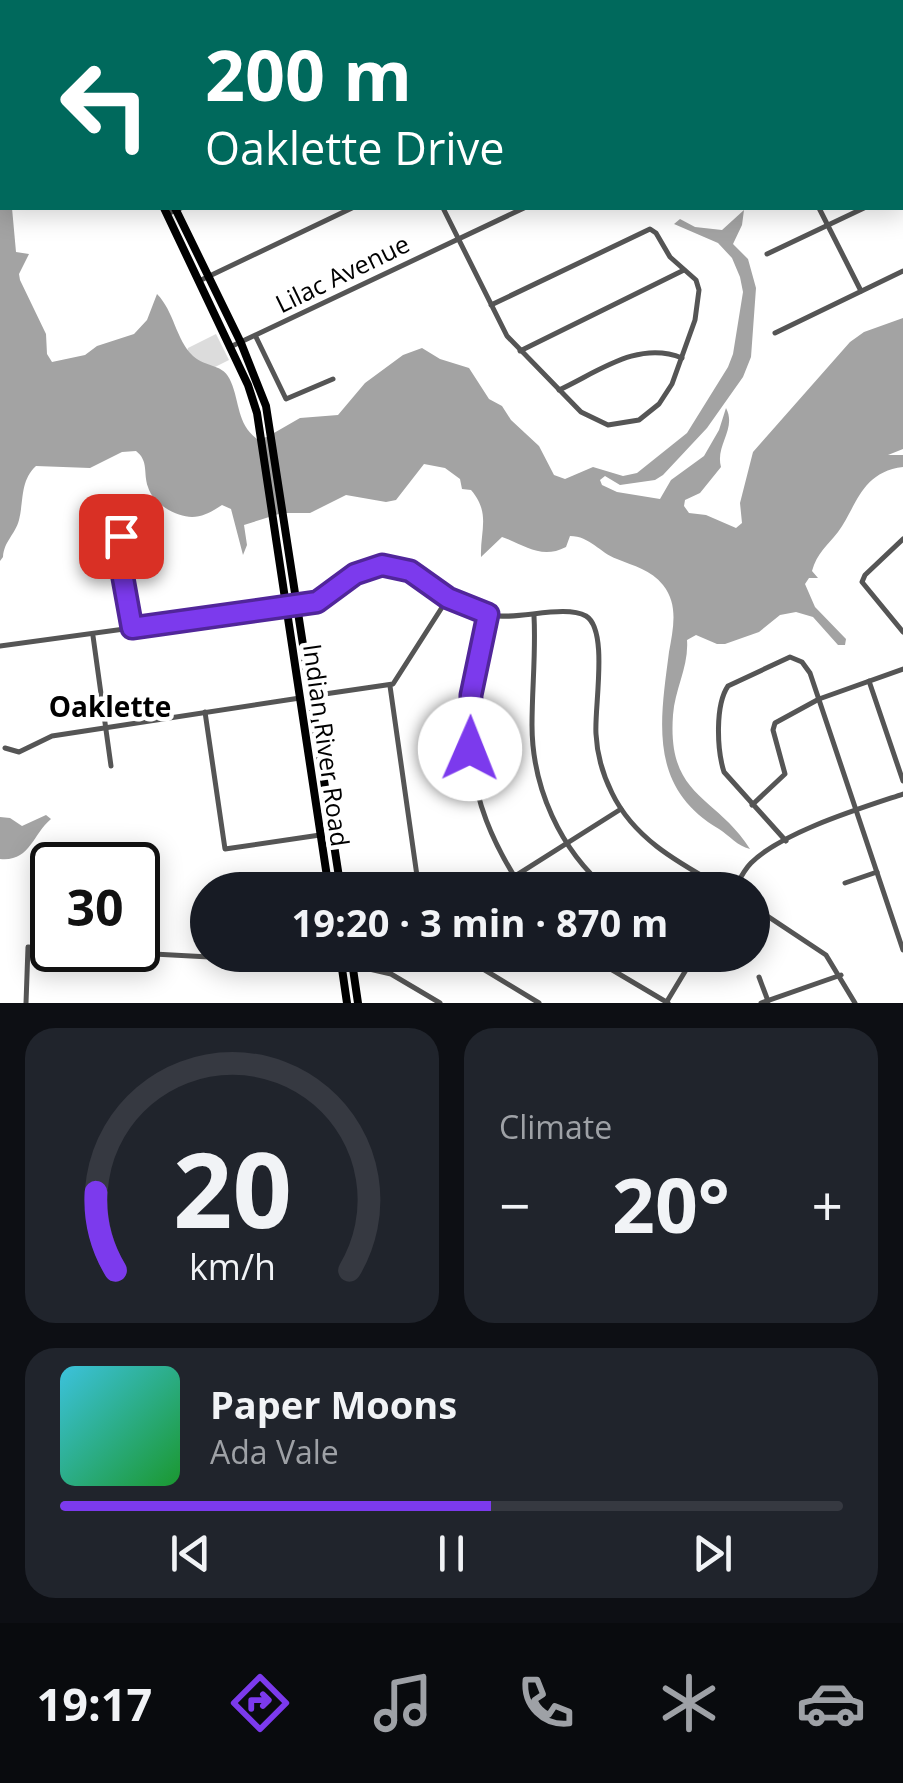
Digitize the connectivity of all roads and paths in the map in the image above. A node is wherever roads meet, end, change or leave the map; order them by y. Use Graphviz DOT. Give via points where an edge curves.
graph roads {
  1 [pos="179,210"];
  2 [pos="348,210"];
  3 [pos="444,210"];
  4 [pos="520,210"];
  5 [pos="820,210"];
  6 [pos="860,210"];
  7 [pos="165,211"];
  8 [pos="828,225"];
  9 [pos="459,239"];
  10 [pos="767,254"];
  11 [pos="685,270"];
  12 [pos="903,271"];
  13 [pos="209,276"];
  14 [pos="199,281"];
  15 [pos="861,291"];
  16 [pos="491,305"];
  17 [pos="775,334"];
  18 [pos="256,336"];
  19 [pos="241,343"];
  20 [pos="230,348"];
  21 [pos="520,350"];
  22 [pos="682,358"];
  23 [pos="333,379"];
  24 [pos="559,390"];
  25 [pos="121,536"];
  26 [pos="903,539"];
  27 [pos="448,598"];
  28 [pos="297,605"];
  29 [pos="286,607"];
  30 [pos="488,614"];
  31 [pos="534,616"];
  32 [pos="132,628"];
  33 [pos="903,632"];
  34 [pos="92,634"];
  35 [pos="0,646"];
  36 [pos="903,670"];
  37 [pos="869,681"];
  38 [pos="390,686"];
  39 [pos="311,696"];
  40 [pos="300,698"];
  41 [pos="819,699"];
  42 [pos="205,712"];
  43 [pos="107,727"];
  44 [pos="5,748"];
  45 [pos="110,766"];
  46 [pos="903,781"];
  47 [pos="903,794"];
  48 [pos="752,805"];
  49 [pos="621,809"];
  50 [pos="857,810"];
  51 [pos="320,836"];
  52 [pos="786,841"];
  53 [pos="567,843"];
  54 [pos="326,872"];
  55 [pos="338,872"];
  56 [pos="416,872"];
  57 [pos="512,872"];
  58 [pos="520,872"];
  59 [pos="589,872"];
  60 [pos="699,872"];
  61 [pos="744,872"];
  62 [pos="877,872"];
  63 [pos="845,882"];
  64 [pos="770,918"];
  65 [pos="30,947"];
  66 [pos="903,950"];
  67 [pos="160,953"];
  68 [pos="190,955"];
  69 [pos="343,972"];
  70 [pos="354,972"];
  71 [pos="385,972"];
  72 [pos="488,972"];
  73 [pos="616,972"];
  74 [pos="685,972"];
  75 [pos="759,976"];
  76 [pos="841,976"];
  77 [pos="764,1002"];
  78 [pos="26,1003"];
  79 [pos="347,1003"];
  80 [pos="358,1003"];
  81 [pos="440,1003"];
  82 [pos="539,1003"];
  83 [pos="667,1003"];
  84 [pos="855,1003"];
  1 -- 13 [label="main road, Indian River Road"];
  2 -- 13 [label="street"];
  3 -- 9 [label="street"];
  4 -- 9 [label="street, Lilac Avenue"];
  5 -- 8 [label="street"];
  6 -- 8 [label="street"];
  7 -- 14 [label="main road, Indian River Road"];
  8 -- 10 [label="street"];
  8 -- 15 [label="street"];
  9 -- 16 [label="street"];
  9 -- 18 [label="street, Lilac Avenue"];
  11 -- 16 [label="street" via="646,230"];
  11 -- 21 [label="street"];
  11 -- 22 [label="street" via="699,290"];
  12 -- 15 [label="street"];
  13 -- 14 [label="street"];
  13 -- 19 [label="main road, Indian River Road"];
  14 -- 20 [label="main road, Indian River Road"];
  15 -- 17 [label="street"];
  16 -- 21 [label="street"];
  18 -- 19 [label="street, Lilac Avenue"];
  18 -- 23 [label="street" via="286,399"];
  19 -- 20 [label="street, Lilac Avenue"];
  19 -- 28 [label="main road, Indian River Road" via="266,406"];
  20 -- 29 [label="main road, Indian River Road" via="256,408"];
  21 -- 24 [label="street"];
  22 -- 24 [label="street" via="640,353"];
  22 -- 24 [label="street" via="659,404 628,424 591,419"];
  25 -- 32 [label="street"];
  26 -- 33 [label="street" via="862,582"];
  27 -- 28 [label="street" via="410,571 382,565 355,574 327,597"];
  27 -- 30 [label="street"];
  27 -- 38 [label="street"];
  28 -- 29 [label="street"];
  28 -- 39 [label="main road, Indian River Road"];
  29 -- 32 [label="street"];
  29 -- 40 [label="main road, Indian River Road"];
  30 -- 31 [label="street"];
  30 -- 57 [label="street" via="471,695 470,749 482,813"];
  31 -- 49 [label="street" via="575,613 596,626 598,751"];
  31 -- 53 [label="street" via="534,755"];
  32 -- 34 [label="street"];
  34 -- 35 [label="street"];
  34 -- 43 [label="street"];
  36 -- 37 [label="street"];
  37 -- 41 [label="street"];
  37 -- 46 [label="street"];
  38 -- 39 [label="street"];
  38 -- 56 [label="street"];
  39 -- 40 [label="street"];
  39 -- 55 [label="main road, Indian River Road"];
  40 -- 42 [label="street"];
  40 -- 51 [label="main road, Indian River Road"];
  41 -- 48 [label="street" via="775,723 786,774"];
  41 -- 48 [label="street" via="806,665 796,659 728,686 721,707 721,763"];
  41 -- 50 [label="street"];
  42 -- 43 [label="street"];
  42 -- 51 [label="street" via="225,849"];
  43 -- 44 [label="street" via="52,736 19,752"];
  43 -- 45 [label="street"];
  47 -- 50 [label="street"];
  48 -- 52 [label="street"];
  49 -- 53 [label="street"];
  49 -- 60 [label="street" via="656,847"];
  50 -- 52 [label="street"];
  50 -- 62 [label="street"];
  51 -- 54 [label="main road, Indian River Road"];
  52 -- 61 [label="street"];
  53 -- 58 [label="street"];
  53 -- 59 [label="street"];
  62 -- 63 [label="street"];
  62 -- 66 [label="street"];
  64 -- 76 [label="street" via="816,947"];
  65 -- 78 [label="street"];
  67 -- 68 [label="street"];
  69 -- 79 [label="main road"];
  70 -- 80 [label="main road"];
  71 -- 81 [label="street"];
  72 -- 82 [label="street"];
  73 -- 83 [label="street"];
  74 -- 83 [label="street"];
  75 -- 77 [label="street"];
  76 -- 77 [label="street"];
  76 -- 84 [label="street"];
}
